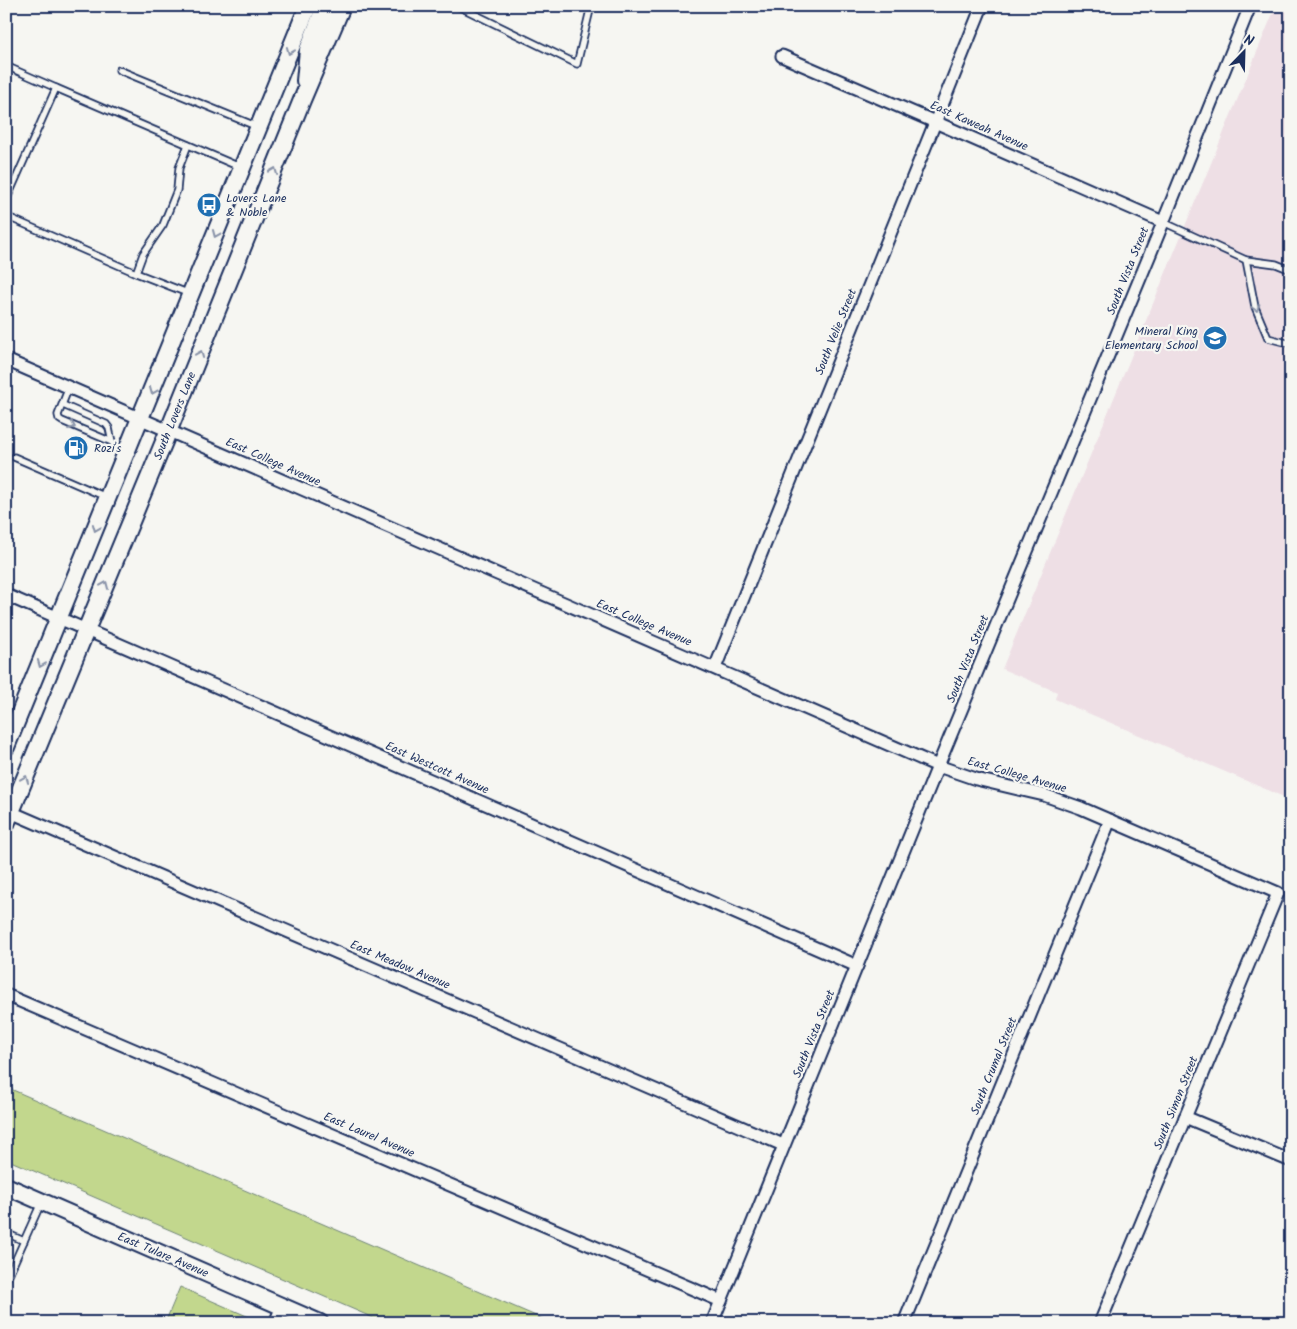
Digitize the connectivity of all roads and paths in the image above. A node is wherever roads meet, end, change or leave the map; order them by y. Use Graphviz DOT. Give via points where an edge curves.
graph roads {
  1 [pos="308,6"];
  2 [pos="325,6"];
  3 [pos="342,6"];
  4 [pos="591,6"];
  5 [pos="982,6"];
  6 [pos="1250,6"];
  7 [pos="461,7"];
  8 [pos="782,56"];
  9 [pos="6,66"];
  10 [pos="119,70"];
  11 [pos="56,88"];
  12 [pos="302,100"];
  13 [pos="935,122"];
  14 [pos="260,128"];
  15 [pos="188,146"];
  16 [pos="244,168"];
  17 [pos="6,201"];
  18 [pos="6,215"];
  19 [pos="1163,222"];
  20 [pos="1246,260"];
  21 [pos="1291,270"];
  22 [pos="136,273"];
  23 [pos="191,294"];
  24 [pos="1291,344"];
  25 [pos="6,360"];
  26 [pos="70,387"];
  27 [pos="62,405"];
  28 [pos="142,419"];
  29 [pos="168,432"];
  30 [pos="112,442"];
  31 [pos="14,457"];
  32 [pos="125,459"];
  33 [pos="108,498"];
  34 [pos="6,595"];
  35 [pos="59,618"];
  36 [pos="86,630"];
  37 [pos="715,668"];
  38 [pos="6,748"];
  39 [pos="938,766"];
  40 [pos="8,815"];
  41 [pos="1110,820"];
  42 [pos="1278,893"];
  43 [pos="857,966"];
  44 [pos="6,995"];
  45 [pos="1185,1117"];
  46 [pos="783,1145"];
  47 [pos="1291,1161"];
  48 [pos="6,1186"];
  49 [pos="42,1202"];
  50 [pos="6,1234"];
  51 [pos="24,1241"];
  52 [pos="6,1281"];
  53 [pos="721,1301"];
  54 [pos="282,1306"];
  55 [pos="275,1323"];
  56 [pos="320,1323"];
  57 [pos="712,1323"];
  58 [pos="904,1323"];
  59 [pos="1100,1323"];
  1 -- 14 [label="main road, one-way"];
  2 -- 12 [label="main road" via="308,50"];
  3 -- 12 [label="main road, South Lovers Lane"];
  4 -- 7 [label="lane" via="577,64"];
  5 -- 13 [label="street, South Velie Street"];
  6 -- 19 [label="street, South Vista Street"];
  8 -- 13 [label="street, East Kaweah Avenue"];
  9 -- 11 [label="lane"];
  10 -- 14 [label="lane"];
  11 -- 15 [label="lane"];
  11 -- 17 [label="lane"];
  29 -- 12 [label="main road, South Lovers Lane, one-way"];
  13 -- 19 [label="street, East Kaweah Avenue"];
  13 -- 37 [label="street, South Velie Street"];
  14 -- 16 [label="main road"];
  15 -- 16 [label="lane"];
  15 -- 22 [label="lane" via="177,190 163,226 143,254"];
  16 -- 23 [label="main road, one-way"];
  18 -- 22 [label="lane"];
  19 -- 20 [label="lane"];
  19 -- 39 [label="street, South Vista Street"];
  20 -- 21 [label="lane" via="1276,264"];
  20 -- 24 [label="lane, one-way" via="1255,307 1268,338"];
  22 -- 23 [label="lane"];
  23 -- 28 [label="main road, one-way"];
  25 -- 26 [label="street, East College Avenue"];
  26 -- 27 [label="lane"];
  26 -- 28 [label="street, East College Avenue"];
  27 -- 30 [label="lane" via="106,424"];
  27 -- 30 [label="lane, one-way" via="58,415 62,422"];
  28 -- 29 [label="street, East College Avenue"];
  28 -- 32 [label="main road"];
  36 -- 29 [label="main road, South Lovers Lane, one-way"];
  29 -- 37 [label="street, East College Avenue"];
  30 -- 32 [label="lane"];
  31 -- 33 [label="lane"];
  32 -- 33 [label="main road"];
  33 -- 35 [label="main road, one-way"];
  34 -- 35 [label="street, East Westcott Avenue"];
  35 -- 36 [label="street, East Westcott Avenue"];
  35 -- 38 [label="main road, one-way"];
  40 -- 36 [label="main road, South Lovers Lane, one-way"];
  36 -- 43 [label="street, East Westcott Avenue"];
  37 -- 39 [label="street, East College Avenue"];
  39 -- 41 [label="street, East College Avenue" via="976,779 1044,795"];
  39 -- 43 [label="street, South Vista Street"];
  40 -- 46 [label="street, East Meadow Avenue"];
  41 -- 42 [label="street, East College Avenue"];
  41 -- 58 [label="street, South Crumal Street"];
  42 -- 45 [label="street, South Simon Street"];
  43 -- 46 [label="street, South Vista Street"];
  44 -- 53 [label="street, East Laurel Avenue"];
  45 -- 47 [label="street"];
  45 -- 59 [label="street, South Simon Street"];
  46 -- 53 [label="street, South Vista Street"];
  48 -- 49 [label="main road, East Tulare Avenue"];
  49 -- 51 [label="lane"];
  49 -- 54 [label="main road, East Tulare Avenue"];
  50 -- 51 [label="lane"];
  51 -- 52 [label="lane"];
  53 -- 57 [label="street, South Vista Street"];
  54 -- 55 [label="street"];
  54 -- 56 [label="main road, East Tulare Avenue"];
}
